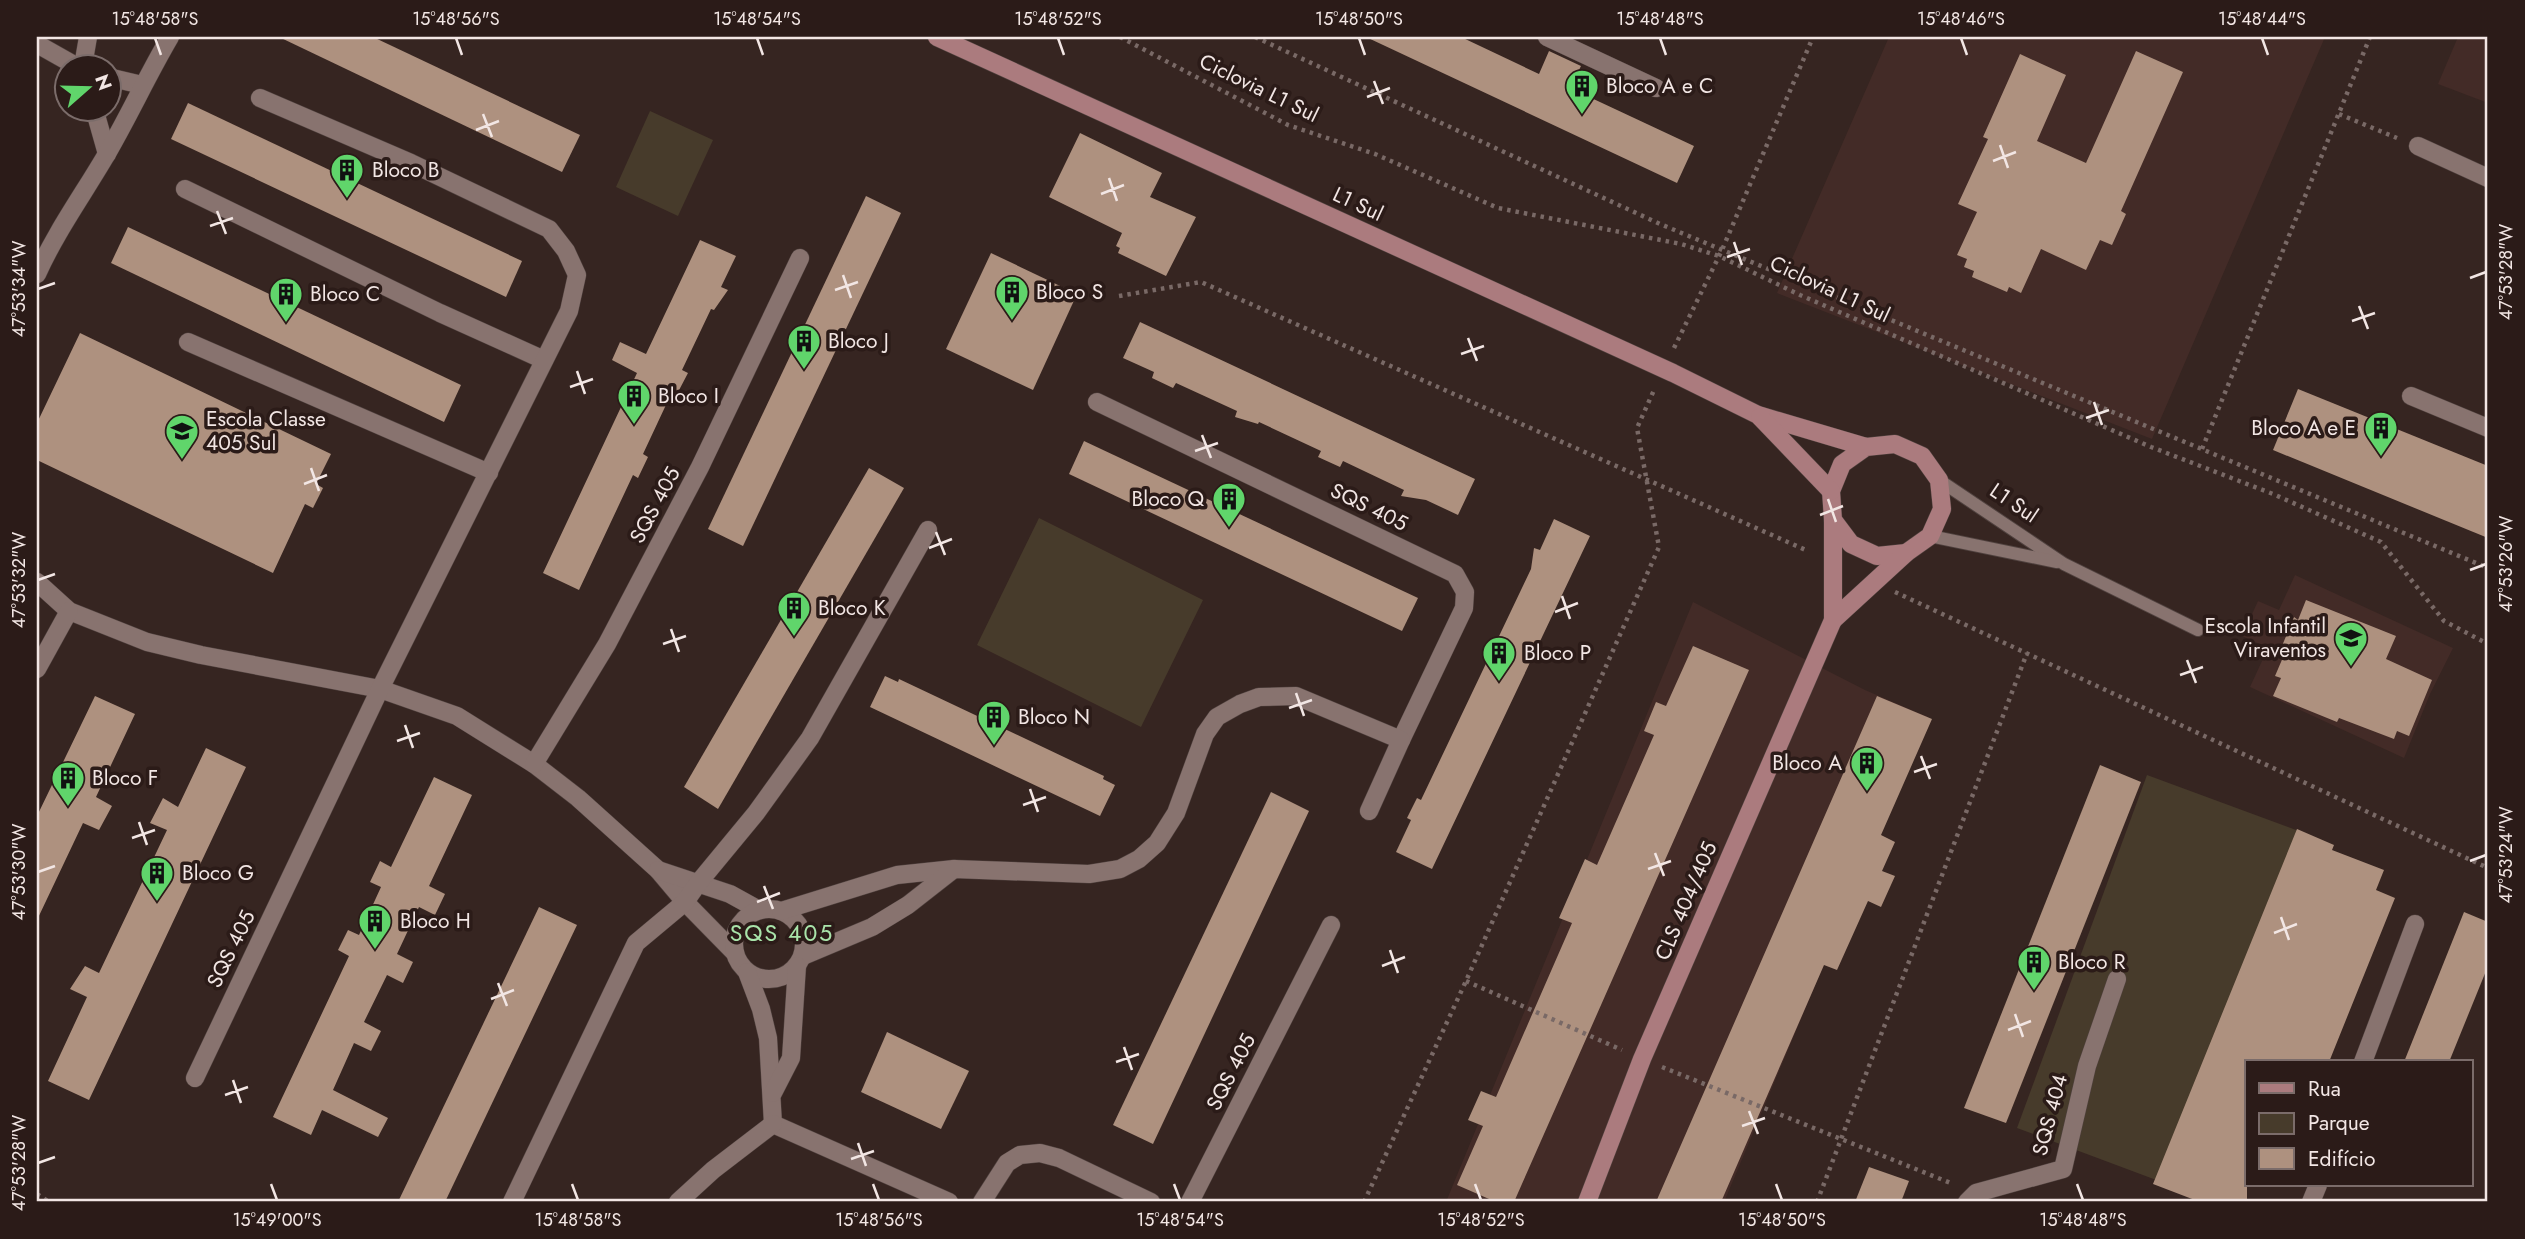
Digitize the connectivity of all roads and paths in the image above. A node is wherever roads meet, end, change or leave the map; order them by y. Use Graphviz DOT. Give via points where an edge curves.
graph roads {
  1 [pos="170,37"];
  2 [pos="937,37"];
  3 [pos="1119,37"];
  4 [pos="1255,37"];
  5 [pos="1547,37"];
  6 [pos="1813,37"];
  7 [pos="2370,37"];
  8 [pos="122,80"];
  9 [pos="142,85"];
  10 [pos="1656,88"];
  11 [pos="260,98"];
  12 [pos="2339,114"];
  13 [pos="98,122"];
  14 [pos="2418,146"];
  15 [pos="107,154"];
  16 [pos="2488,178"];
  17 [pos="185,189"];
  18 [pos="1722,250"];
  19 [pos="43,252"];
  20 [pos="1719,256"];
  21 [pos="800,258"];
  22 [pos="37,274"];
  23 [pos="188,342"];
  24 [pos="544,360"];
  25 [pos="1664,369"];
  26 [pos="2411,396"];
  27 [pos="1097,402"];
  28 [pos="1758,415"];
  29 [pos="2488,428"];
  30 [pos="1866,447"];
  31 [pos="2202,449"];
  32 [pos="489,473"];
  33 [pos="1939,480"];
  34 [pos="1831,491"];
  35 [pos="1833,520"];
  36 [pos="928,530"];
  37 [pos="1930,536"];
  38 [pos="1906,553"];
  39 [pos="2064,564"];
  40 [pos="2488,568"];
  41 [pos="37,582"];
  42 [pos="69,611"];
  43 [pos="1833,620"];
  44 [pos="2198,630"];
  45 [pos="2488,644"];
  46 [pos="2027,653"];
  47 [pos="37,669"];
  48 [pos="380,689"];
  49 [pos="1401,740"];
  50 [pos="534,764"];
  51 [pos="1368,811"];
  52 [pos="954,869"];
  53 [pos="659,870"];
  54 [pos="699,882"];
  55 [pos="685,902"];
  56 [pos="759,910"];
  57 [pos="780,911"];
  58 [pos="2415,924"];
  59 [pos="1331,925"];
  60 [pos="735,953"];
  61 [pos="800,961"];
  62 [pos="747,972"];
  63 [pos="2117,979"];
  64 [pos="1466,981"];
  65 [pos="1642,1059"];
  66 [pos="2365,1060"];
  67 [pos="195,1078"];
  68 [pos="773,1093"];
  69 [pos="773,1124"];
  70 [pos="1843,1139"];
  71 [pos="37,1194"];
  72 [pos="1972,1198"];
  73 [pos="49,1202"];
  74 [pos="512,1202"];
  75 [pos="678,1202"];
  76 [pos="950,1202"];
  77 [pos="982,1202"];
  78 [pos="1151,1202"];
  79 [pos="1190,1202"];
  80 [pos="1364,1202"];
  81 [pos="1587,1202"];
  82 [pos="1817,1202"];
  1 -- 9 [label="street"];
  2 -- 25 [label="street, L1 Sul"];
  3 -- 20 [label="path, Ciclovia L1 Sul" via="1289,125 1375,154 1498,208 1681,244"];
  4 -- 18 [label="path"];
  5 -- 10 [label="street"];
  6 -- 18 [label="path"];
  7 -- 12 [label="path"];
  8 -- 9 [label="street"];
  9 -- 15 [label="street"];
  11 -- 24 [label="street, SQS 405" via="549,229 578,275 569,311"];
  12 -- 14 [label="path"];
  12 -- 31 [label="path"];
  13 -- 15 [label="street"];
  14 -- 16 [label="street"];
  15 -- 19 [label="street"];
  17 -- 24 [label="street"];
  18 -- 20 [label="path"];
  18 -- 31 [label="path"];
  19 -- 22 [label="street"];
  20 -- 25 [label="path"];
  20 -- 45 [label="path, Ciclovia L1 Sul" via="2126,436 2381,542 2444,621"];
  21 -- 50 [label="street, SQS 405" via="700,467 607,644"];
  23 -- 32 [label="street"];
  24 -- 32 [label="street, SQS 405"];
  25 -- 28 [label="street, L1 Sul"];
  25 -- 64 [label="path" via="1637,428 1659,547"];
  26 -- 29 [label="street"];
  27 -- 49 [label="street, SQS 405" via="1455,574 1465,592 1464,608"];
  28 -- 30 [label="street, L1 Sul"];
  28 -- 34 [label="street, L1 Sul"];
  30 -- 33 [label="street" via="1895,444 1922,456"];
  30 -- 34 [label="street" via="1842,464"];
  31 -- 40 [label="path"];
  32 -- 48 [label="street, SQS 405"];
  33 -- 37 [label="street" via="1942,509"];
  33 -- 39 [label="lane, L1 Sul"];
  34 -- 35 [label="street"];
  35 -- 38 [label="street" via="1851,544 1868,552 1877,556"];
  35 -- 43 [label="street, CLS 404/405"];
  36 -- 54 [label="street" via="810,738"];
  37 -- 38 [label="street"];
  37 -- 39 [label="lane, L1 Sul"];
  38 -- 43 [label="street, CLS 404/405"];
  39 -- 44 [label="lane, L1 Sul"];
  41 -- 42 [label="street"];
  42 -- 47 [label="street"];
  42 -- 48 [label="street" via="147,642"];
  43 -- 65 [label="street, CLS 404/405"];
  46 -- 70 [label="path"];
  48 -- 50 [label="street" via="457,716"];
  48 -- 67 [label="street, SQS 405"];
  49 -- 51 [label="street, SQS 405"];
  49 -- 52 [label="street" via="1296,696 1259,697 1217,717 1205,734 1176,813 1157,843 1139,859 1121,869 1089,874"];
  50 -- 53 [label="street"];
  52 -- 57 [label="street" via="897,875"];
  52 -- 61 [label="street" via="872,927"];
  53 -- 54 [label="street"];
  53 -- 55 [label="street"];
  54 -- 55 [label="street"];
  54 -- 56 [label="street"];
  55 -- 60 [label="street"];
  55 -- 74 [label="street" via="636,943"];
  56 -- 57 [label="street"];
  56 -- 60 [label="street" via="741,922"];
  57 -- 61 [label="street" via="798,924 804,945"];
  58 -- 66 [label="street"];
  59 -- 79 [label="street, SQS 405"];
  60 -- 62 [label="street"];
  61 -- 62 [label="street" via="789,974 768,980"];
  61 -- 68 [label="street" via="791,1058"];
  62 -- 68 [label="street" via="768,1038"];
  63 -- 72 [label="street, SQS 404" via="2087,1066 2063,1169"];
  64 -- 65 [label="path"];
  64 -- 80 [label="path"];
  65 -- 70 [label="path"];
  65 -- 81 [label="street, CLS 404/405"];
  68 -- 69 [label="street"];
  69 -- 75 [label="street"];
  69 -- 76 [label="street"];
  70 -- 72 [label="path"];
  70 -- 82 [label="path"];
  71 -- 73 [label="path"];
  77 -- 78 [label="street" via="1007,1163 1020,1155 1040,1153"];
}
